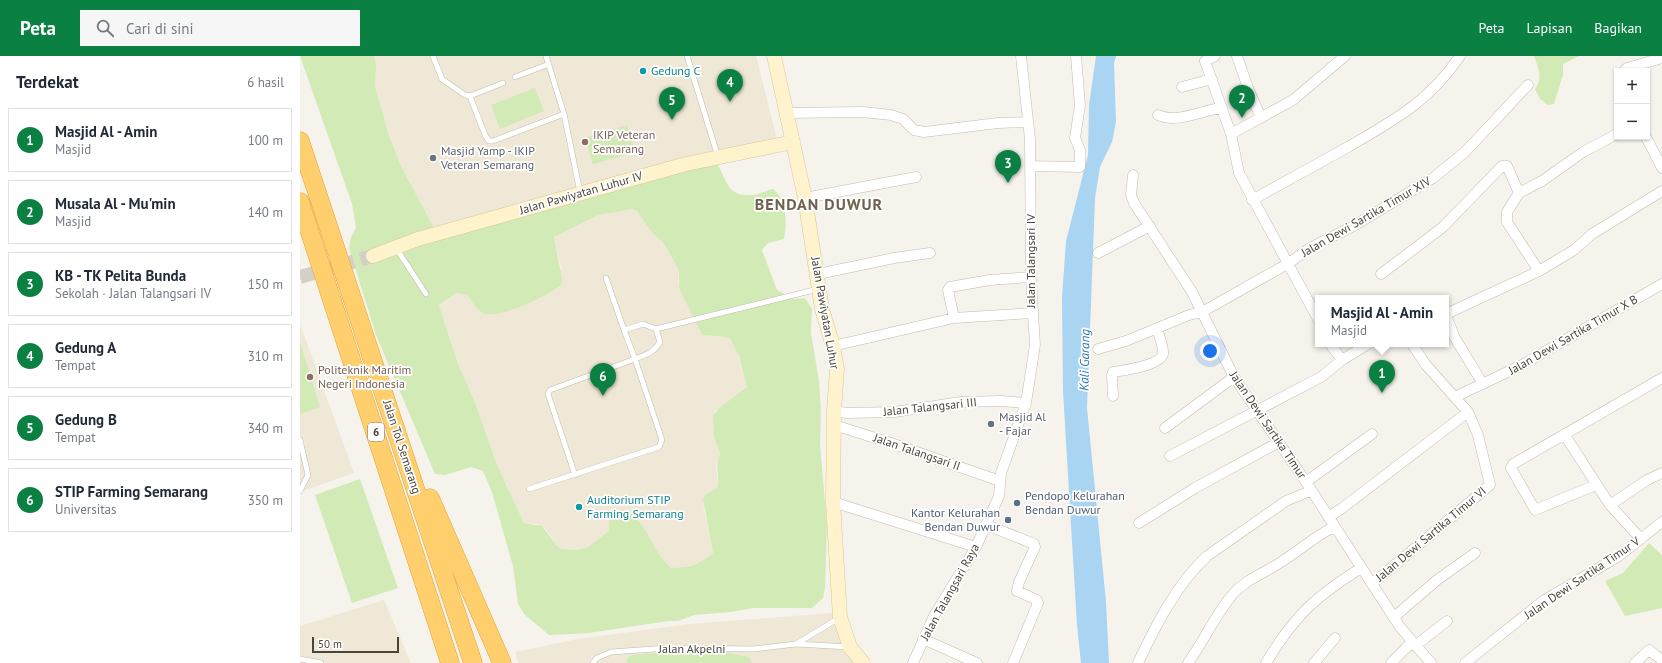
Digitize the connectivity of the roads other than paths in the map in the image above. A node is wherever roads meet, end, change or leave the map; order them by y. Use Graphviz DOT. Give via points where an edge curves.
graph roads {
  1 [pos="433,56"];
  2 [pos="546,56"];
  3 [pos="687,56"];
  4 [pos="774,56"];
  5 [pos="1021,56"];
  6 [pos="1076,56"];
  7 [pos="1237,56"];
  8 [pos="1345,56"];
  9 [pos="1460,56"];
  10 [pos="1210,58"];
  11 [pos="1662,58"];
  12 [pos="549,64"];
  13 [pos="1627,68"];
  14 [pos="515,77"];
  15 [pos="1212,79"];
  16 [pos="503,83"];
  17 [pos="1528,85"];
  18 [pos="1182,87"];
  19 [pos="470,96"];
  20 [pos="1222,108"];
  21 [pos="786,113"];
  22 [pos="564,114"];
  23 [pos="1158,115"];
  24 [pos="1262,118"];
  25 [pos="1028,122"];
  26 [pos="1231,134"];
  27 [pos="1614,136"];
  28 [pos="1648,140"];
  29 [pos="300,141"];
  30 [pos="793,142"];
  31 [pos="718,158"];
  32 [pos="1030,166"];
  33 [pos="1662,168"];
  34 [pos="1133,175"];
  35 [pos="916,177"];
  36 [pos="1662,191"];
  37 [pos="580,192"];
  38 [pos="1519,193"];
  39 [pos="805,198"];
  40 [pos="1252,200"];
  41 [pos="300,202"];
  42 [pos="1150,226"];
  43 [pos="395,248"];
  44 [pos="930,253"];
  45 [pos="1098,253"];
  46 [pos="373,256"];
  47 [pos="1289,263"];
  48 [pos="1539,271"];
  49 [pos="818,274"];
  50 [pos="1381,274"];
  51 [pos="1031,277"];
  52 [pos="606,278"];
  53 [pos="1662,284"];
  54 [pos="819,288"];
  55 [pos="426,294"];
  56 [pos="1202,312"];
  57 [pos="1033,313"];
  58 [pos="1315,313"];
  59 [pos="1449,314"];
  60 [pos="954,318"];
  61 [pos="1449,323"];
  62 [pos="656,329"];
  63 [pos="1157,329"];
  64 [pos="624,330"];
  65 [pos="833,346"];
  66 [pos="1332,347"];
  67 [pos="1363,347"];
  68 [pos="1414,347"];
  69 [pos="1098,349"];
  70 [pos="635,359"];
  71 [pos="1342,360"];
  72 [pos="1234,377"];
  73 [pos="1662,378"];
  74 [pos="1483,384"];
  75 [pos="385,394"];
  76 [pos="1113,396"];
  77 [pos="1455,397"];
  78 [pos="1026,403"];
  79 [pos="1258,410"];
  80 [pos="1468,412"];
  81 [pos="834,419"];
  82 [pos="1165,428"];
  83 [pos="1372,434"];
  84 [pos="1564,434"];
  85 [pos="300,440"];
  86 [pos="1279,442"];
  87 [pos="1170,456"];
  88 [pos="1662,473"];
  89 [pos="575,475"];
  90 [pos="1001,477"];
  91 [pos="1596,485"];
  92 [pos="1308,486"];
  93 [pos="529,489"];
  94 [pos="300,491"];
  95 [pos="833,502"];
  96 [pos="1610,505"];
  97 [pos="1328,517"];
  98 [pos="1662,522"];
  99 [pos="1138,523"];
  100 [pos="987,525"];
  101 [pos="1334,527"];
  102 [pos="1641,539"];
  103 [pos="976,547"];
  104 [pos="1475,553"];
  105 [pos="1361,568"];
  106 [pos="1372,584"];
  107 [pos="840,617"];
  108 [pos="1394,617"];
  109 [pos="1447,621"];
  110 [pos="1335,638"];
  111 [pos="923,639"];
  112 [pos="796,644"];
  113 [pos="1413,644"];
  114 [pos="850,647"];
  115 [pos="300,659"];
  116 [pos="1662,660"];
  117 [pos="321,663"];
  118 [pos="450,663"];
  119 [pos="473,663"];
  120 [pos="502,663"];
  121 [pos="593,663"];
  122 [pos="863,663"];
  123 [pos="913,663"];
  124 [pos="976,663"];
  125 [pos="1014,663"];
  126 [pos="1138,663"];
  127 [pos="1188,663"];
  128 [pos="1266,663"];
  129 [pos="1314,663"];
  130 [pos="1391,663"];
  131 [pos="1431,663"];
  132 [pos="1465,663"];
  133 [pos="1635,663"];
  1 -- 19 [label="lane" via="442,79 462,94"];
  2 -- 12 [label="lane"];
  3 -- 31 [label="lane"];
  4 -- 21 [label="main road, Jalan Pawiyatan Luhur"];
  5 -- 25 [label="street, Jalan Talangsari IV"];
  6 -- 32 [label="street" via="1080,105 1075,138 1080,150 1080,167"];
  7 -- 24 [label="street"];
  8 -- 24 [label="street" via="1293,100"];
  9 -- 40 [label="street" via="1435,88 1418,104 1375,132"];
  10 -- 15 [label="street, Jalan Dewi Sartika Timur XIV" via="1205,61"];
  11 -- 13 [label="street"];
  12 -- 14 [label="lane"];
  12 -- 22 [label="lane"];
  15 -- 18 [label="street"];
  15 -- 20 [label="street, Jalan Dewi Sartika Timur XIV"];
  16 -- 19 [label="lane"];
  17 -- 47 [label="street, Jalan Dewi Sartika Timur XIV" via="1465,152 1433,178 1357,224 1310,248"];
  19 -- 22 [label="lane" via="485,135 493,141"];
  20 -- 23 [label="street" via="1171,119"];
  20 -- 26 [label="street, Jalan Dewi Sartika Timur XIV"];
  21 -- 25 [label="street" via="863,112 891,115 903,120 914,130 924,132"];
  21 -- 30 [label="main road, Jalan Pawiyatan Luhur"];
  22 -- 37 [label="lane"];
  24 -- 26 [label="street"];
  25 -- 32 [label="street, Jalan Talangsari IV"];
  26 -- 40 [label="street, Jalan Dewi Sartika Timur XIV" via="1239,173"];
  27 -- 38 [label="street"];
  28 -- 33 [label="street"];
  29 -- 75 [label="highway, Jalan Tol Semarang / 6"];
  30 -- 31 [label="main road, Jalan Pawiyatan Luhur IV"];
  30 -- 39 [label="main road, Jalan Pawiyatan Luhur"];
  31 -- 37 [label="main road, Jalan Pawiyatan Luhur IV"];
  32 -- 51 [label="street, Jalan Talangsari IV"];
  34 -- 42 [label="street, Jalan Dewi Sartika Timur" via="1132,199"];
  35 -- 39 [label="street"];
  36 -- 48 [label="street" via="1592,234 1574,250"];
  37 -- 43 [label="main road, Jalan Pawiyatan Luhur IV"];
  38 -- 48 [label="street" via="1507,212 1507,222"];
  38 -- 50 [label="street" via="1506,166 1502,166 1443,228"];
  39 -- 49 [label="main road, Jalan Pawiyatan Luhur"];
  40 -- 47 [label="street, Jalan Dewi Sartika Timur XIV"];
  41 -- 118 [label="highway, Jalan Tol Semarang / 6"];
  42 -- 45 [label="street"];
  42 -- 56 [label="street, Jalan Dewi Sartika Timur"];
  43 -- 46 [label="main road, Jalan Pawiyatan Luhur IV"];
  43 -- 55 [label="lane"];
  44 -- 49 [label="street"];
  47 -- 56 [label="street, Jalan Dewi Sartika Timur XIV"];
  47 -- 58 [label="street, Jalan Dewi Sartika Timur XIV"];
  48 -- 59 [label="street"];
  49 -- 54 [label="main road, Jalan Pawiyatan Luhur"];
  51 -- 57 [label="street, Jalan Talangsari IV"];
  51 -- 60 [label="street" via="990,280 951,287 948,290"];
  52 -- 64 [label="lane"];
  53 -- 74 [label="street, Jalan Dewi Sartika Timur X B" via="1522,365"];
  54 -- 62 [label="lane"];
  54 -- 65 [label="main road, Jalan Pawiyatan Luhur"];
  56 -- 63 [label="street, Jalan Dewi Sartika Timur XIV"];
  56 -- 72 [label="street, Jalan Dewi Sartika Timur"];
  57 -- 60 [label="street, Jalan Talangsari IV"];
  57 -- 78 [label="street, Jalan Talangsari Raya" via="1035,345"];
  60 -- 65 [label="street, Jalan Talangsari IV"];
  61 -- 74 [label="street" via="1455,338"];
  62 -- 64 [label="lane" via="643,324"];
  62 -- 70 [label="lane" via="660,342 658,346 648,354"];
  63 -- 69 [label="street, Jalan Dewi Sartika Timur XIV"];
  63 -- 76 [label="street" via="1163,351 1160,358 1134,368 1113,372"];
  64 -- 70 [label="lane"];
  65 -- 81 [label="main road, Jalan Pawiyatan Luhur" via="837,369"];
  66 -- 71 [label="street"];
  67 -- 71 [label="street"];
  68 -- 77 [label="street" via="1426,365"];
  70 -- 89 [label="lane" via="550,390 548,394"];
  70 -- 89 [label="lane" via="662,440 661,444 659,447"];
  71 -- 79 [label="street" via="1321,378"];
  72 -- 79 [label="street, Jalan Dewi Sartika Timur"];
  72 -- 82 [label="street"];
  73 -- 84 [label="street"];
  74 -- 77 [label="street, Jalan Dewi Sartika Timur X B"];
  75 -- 119 [label="highway, Jalan Tol Semarang / 6"];
  75 -- 120 [label="highway"];
  77 -- 80 [label="street"];
  78 -- 81 [label="street, Jalan Talangsari III" via="960,402 894,412 847,413"];
  78 -- 90 [label="street, Jalan Talangsari Raya"];
  79 -- 86 [label="street, Jalan Dewi Sartika Timur"];
  79 -- 87 [label="street"];
  80 -- 97 [label="street"];
  80 -- 106 [label="street, Jalan Dewi Sartika Timur VI" via="1477,431 1489,486"];
  81 -- 90 [label="street, Jalan Talangsari II" via="888,442"];
  81 -- 95 [label="main road, Jalan Pawiyatan Luhur"];
  83 -- 92 [label="street"];
  84 -- 91 [label="street"];
  84 -- 91 [label="street" via="1513,464 1511,468 1535,510"];
  85 -- 94 [label="lane" via="308,474"];
  86 -- 92 [label="street, Jalan Dewi Sartika Timur"];
  86 -- 99 [label="street"];
  88 -- 96 [label="street"];
  89 -- 93 [label="lane"];
  90 -- 100 [label="street, Jalan Talangsari Raya" via="999,496"];
  91 -- 96 [label="street"];
  92 -- 97 [label="street, Jalan Dewi Sartika Timur"];
  92 -- 126 [label="street" via="1198,565 1167,608"];
  95 -- 103 [label="street"];
  95 -- 107 [label="main road, Jalan Pawiyatan Luhur"];
  96 -- 102 [label="street"];
  97 -- 101 [label="street, Jalan Dewi Sartika Timur"];
  98 -- 102 [label="street, Jalan Dewi Sartika Timur V"];
  100 -- 103 [label="street, Jalan Talangsari Raya"];
  100 -- 125 [label="street" via="1034,544 1035,547 1017,591 1038,603"];
  101 -- 105 [label="street, Jalan Dewi Sartika Timur"];
  101 -- 127 [label="street" via="1280,564 1248,581 1234,593 1223,606"];
  102 -- 132 [label="street, Jalan Dewi Sartika Timur V" via="1619,556 1543,602"];
  103 -- 111 [label="street, Jalan Talangsari Raya"];
  104 -- 108 [label="street" via="1437,580"];
  105 -- 106 [label="street, Jalan Dewi Sartika Timur"];
  105 -- 128 [label="street" via="1332,585 1302,612 1282,635"];
  106 -- 108 [label="street, Jalan Dewi Sartika Timur"];
  107 -- 112 [label="lane, Jalan Akpelni"];
  107 -- 114 [label="main road, Jalan Pawiyatan Luhur"];
  108 -- 113 [label="street, Jalan Dewi Sartika Timur"];
  109 -- 113 [label="street"];
  110 -- 129 [label="street"];
  111 -- 123 [label="street, Jalan Talangsari Raya"];
  111 -- 124 [label="street"];
  112 -- 114 [label="lane, Jalan Akpelni"];
  112 -- 121 [label="lane, Jalan Akpelni" via="754,649 668,648 611,652 597,658"];
  113 -- 130 [label="street"];
  113 -- 131 [label="street, Jalan Dewi Sartika Timur"];
  114 -- 122 [label="main road, Jalan Pawiyatan Luhur"];
  115 -- 117 [label="lane"];
  116 -- 133 [label="street" via="1650,650"];
}
